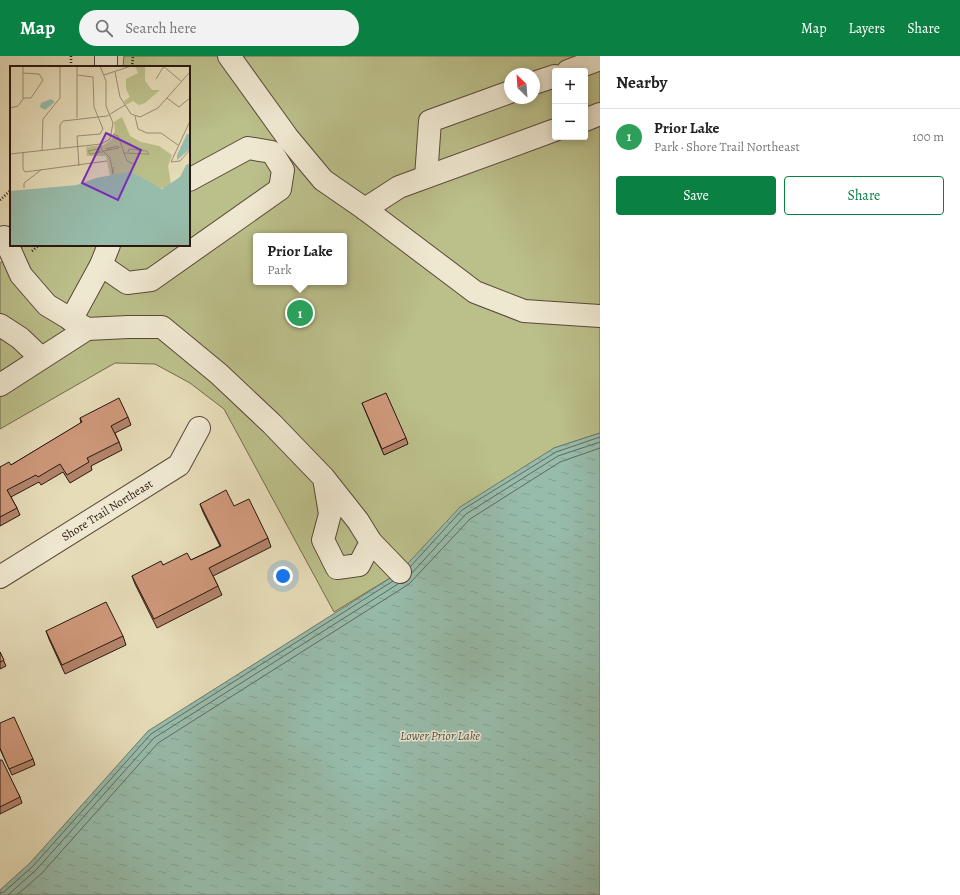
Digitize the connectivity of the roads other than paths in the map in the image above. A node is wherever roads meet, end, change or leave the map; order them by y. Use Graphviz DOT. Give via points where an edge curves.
graph roads {
  1 [pos="229,56"];
  2 [pos="600,60"];
  3 [pos="577,68"];
  4 [pos="552,77"];
  5 [pos="540,81"];
  6 [pos="504,94"];
  7 [pos="600,114"];
  8 [pos="588,119"];
  9 [pos="552,131"];
  10 [pos="426,177"];
  11 [pos="190,179"];
  12 [pos="365,209"];
  13 [pos="5,236"];
  14 [pos="109,246"];
  15 [pos="101,265"];
  16 [pos="600,316"];
  17 [pos="79,324"];
  18 [pos="0,325"];
  19 [pos="41,358"];
  20 [pos="0,385"];
  21 [pos="199,428"];
  22 [pos="324,478"];
  23 [pos="371,542"];
  24 [pos="400,572"];
  25 [pos="0,577"];
  1 -- 12 [label="street" via="322,180"];
  2 -- 3 [label="street"];
  4 -- 5 [label="street"];
  6 -- 10 [label="street" via="430,121"];
  7 -- 8 [label="street"];
  9 -- 10 [label="street"];
  10 -- 12 [label="street" via="399,187"];
  11 -- 15 [label="street" via="248,148 272,152 283,170 280,189 152,280 126,283"];
  12 -- 16 [label="street" via="475,292 524,311"];
  13 -- 17 [label="street" via="21,275 46,305"];
  14 -- 15 [label="street"];
  15 -- 17 [label="street"];
  17 -- 19 [label="street"];
  17 -- 22 [label="street" via="162,327 230,384"];
  18 -- 19 [label="street" via="20,338"];
  19 -- 20 [label="street"];
  21 -- 25 [label="street, Shore Trail Northeast" via="179,465"];
  22 -- 23 [label="street"];
  22 -- 23 [label="street" via="330,514 323,540 337,568 359,565"];
  23 -- 24 [label="street"];
}
